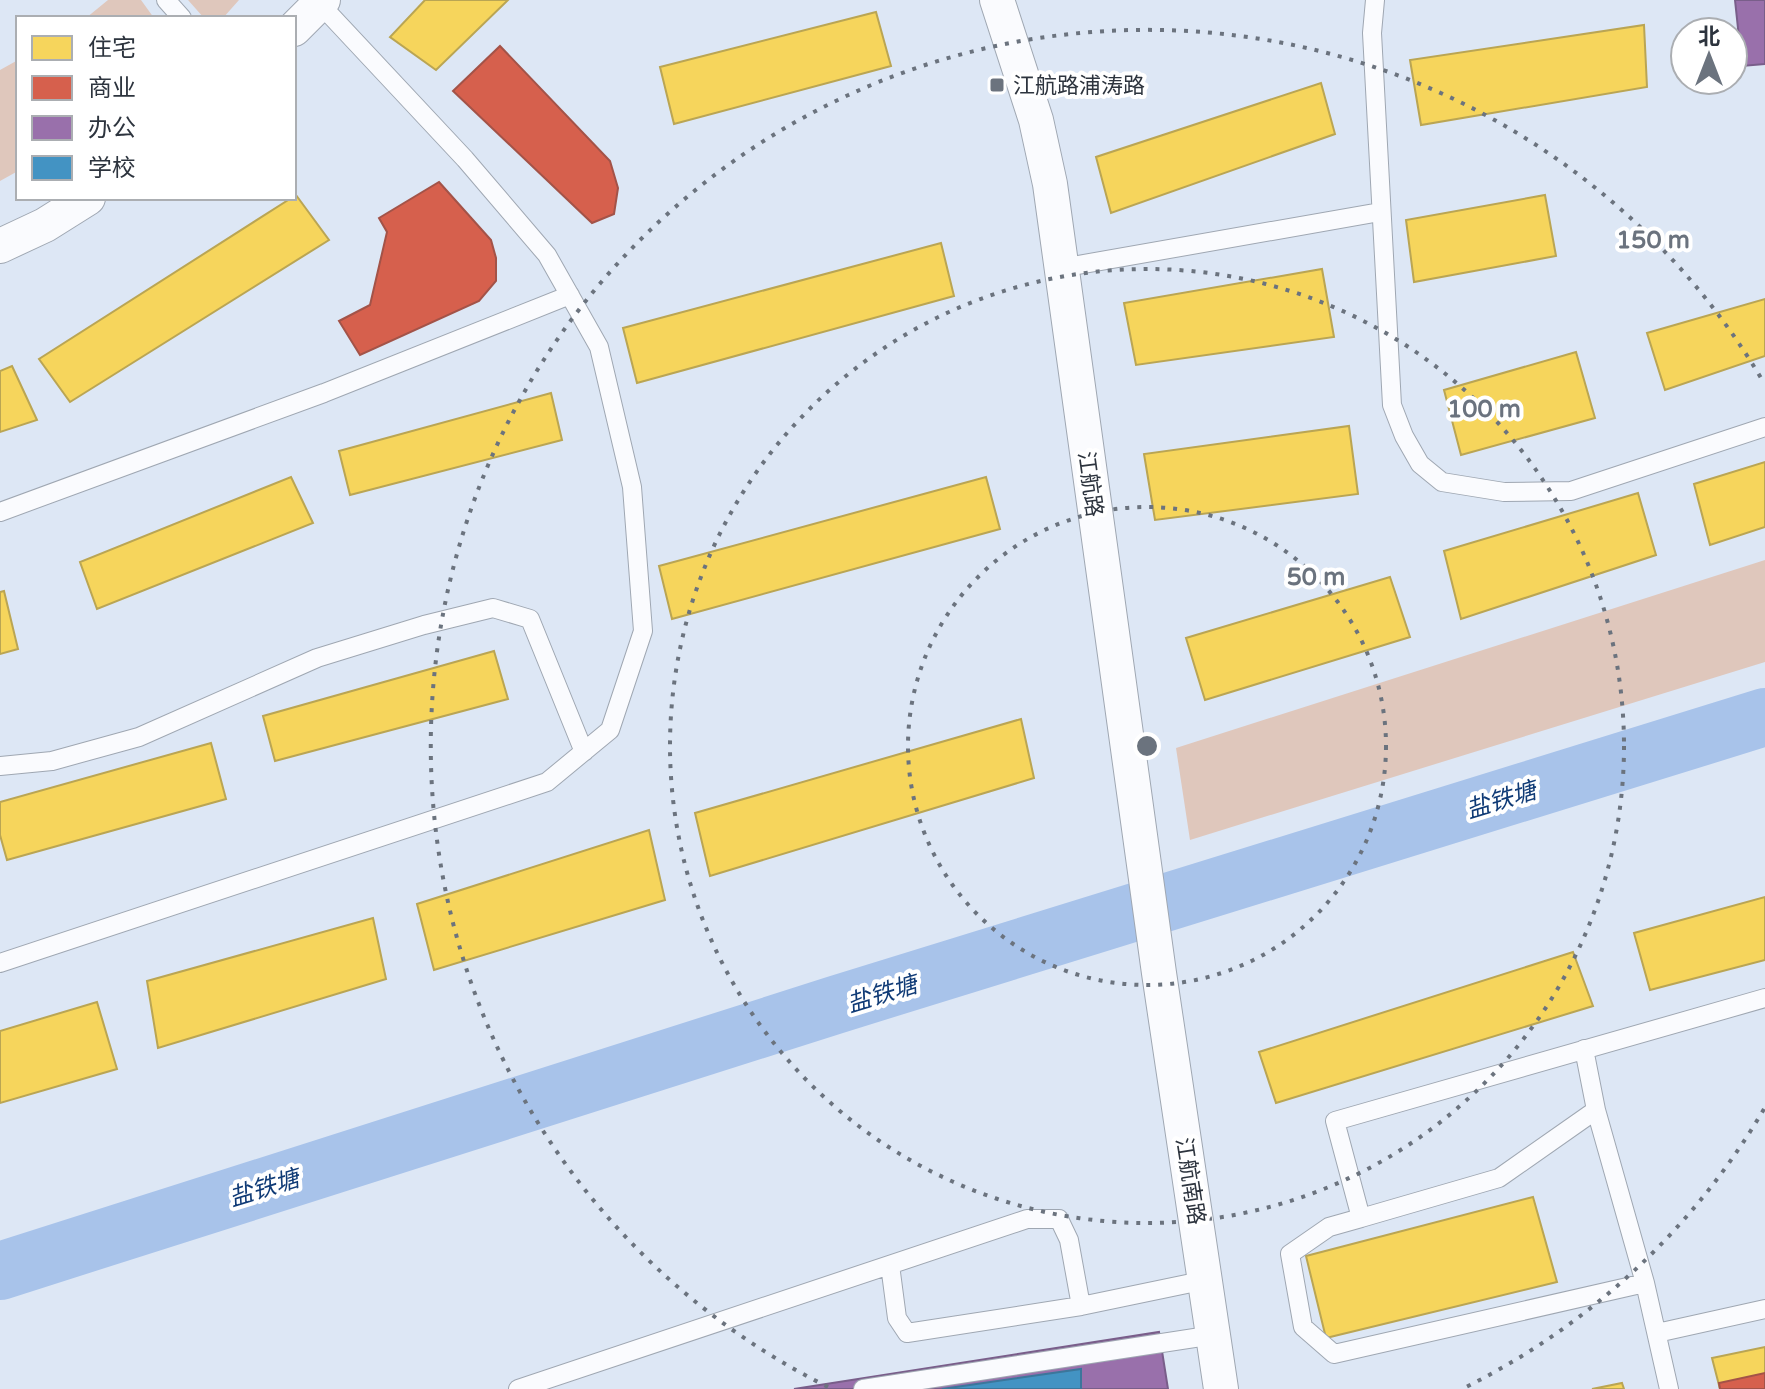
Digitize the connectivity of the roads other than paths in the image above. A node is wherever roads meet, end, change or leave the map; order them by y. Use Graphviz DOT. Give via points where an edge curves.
graph roads {
  1 [pos="166,0"];
  2 [pos="997,0"];
  3 [pos="1375,0"];
  4 [pos="321,2"];
  5 [pos="180,16"];
  6 [pos="296,27"];
  7 [pos="85,200"];
  8 [pos="1380,212"];
  9 [pos="0,246"];
  10 [pos="1061,268"];
  11 [pos="570,295"];
  12 [pos="1765,427"];
  13 [pos="0,512"];
  14 [pos="584,752"];
  15 [pos="0,766"];
  16 [pos="0,963"];
  17 [pos="1159,973"];
  18 [pos="1765,998"];
  19 [pos="1584,1049"];
  20 [pos="1596,1110"];
  21 [pos="1361,1218"];
  22 [pos="890,1265"];
  23 [pos="1206,1280"];
  24 [pos="1645,1283"];
  25 [pos="1081,1306"];
  26 [pos="1765,1309"];
  27 [pos="1657,1333"];
  28 [pos="1214,1335"];
  29 [pos="518,1389"];
  30 [pos="863,1389"];
  31 [pos="1221,1389"];
  32 [pos="1669,1389"];
  1 -- 5 [label="lane"];
  2 -- 10 [label="street, 江航路" via="1036,120"];
  3 -- 8 [label="lane"];
  4 -- 6 [label="street"];
  4 -- 11 [label="lane" via="547,255"];
  7 -- 9 [label="street"];
  8 -- 10 [label="lane"];
  8 -- 12 [label="lane" via="1392,405 1420,464 1442,482 1504,492 1571,491"];
  10 -- 17 [label="street, 江航路"];
  11 -- 13 [label="lane" via="324,393"];
  11 -- 14 [label="lane" via="599,347 632,487 643,631 610,730"];
  14 -- 15 [label="lane" via="530,619 493,608 317,658 139,737 52,761"];
  14 -- 16 [label="lane" via="547,782"];
  17 -- 23 [label="street, 江航南路"];
  18 -- 19 [label="lane"];
  19 -- 20 [label="lane"];
  19 -- 21 [label="lane" via="1335,1121"];
  20 -- 21 [label="lane" via="1499,1178"];
  20 -- 24 [label="lane"];
  21 -- 24 [label="lane" via="1329,1227 1290,1254 1303,1327 1334,1354"];
  22 -- 25 [label="lane" via="897,1318 907,1333"];
  22 -- 25 [label="lane" via="1027,1219 1059,1219 1069,1240"];
  22 -- 29 [label="lane"];
  23 -- 25 [label="lane"];
  23 -- 28 [label="street, 江航南路"];
  24 -- 27 [label="lane"];
  26 -- 27 [label="lane"];
  27 -- 32 [label="lane"];
  28 -- 30 [label="lane"];
  28 -- 31 [label="street, 江航南路"];
}
